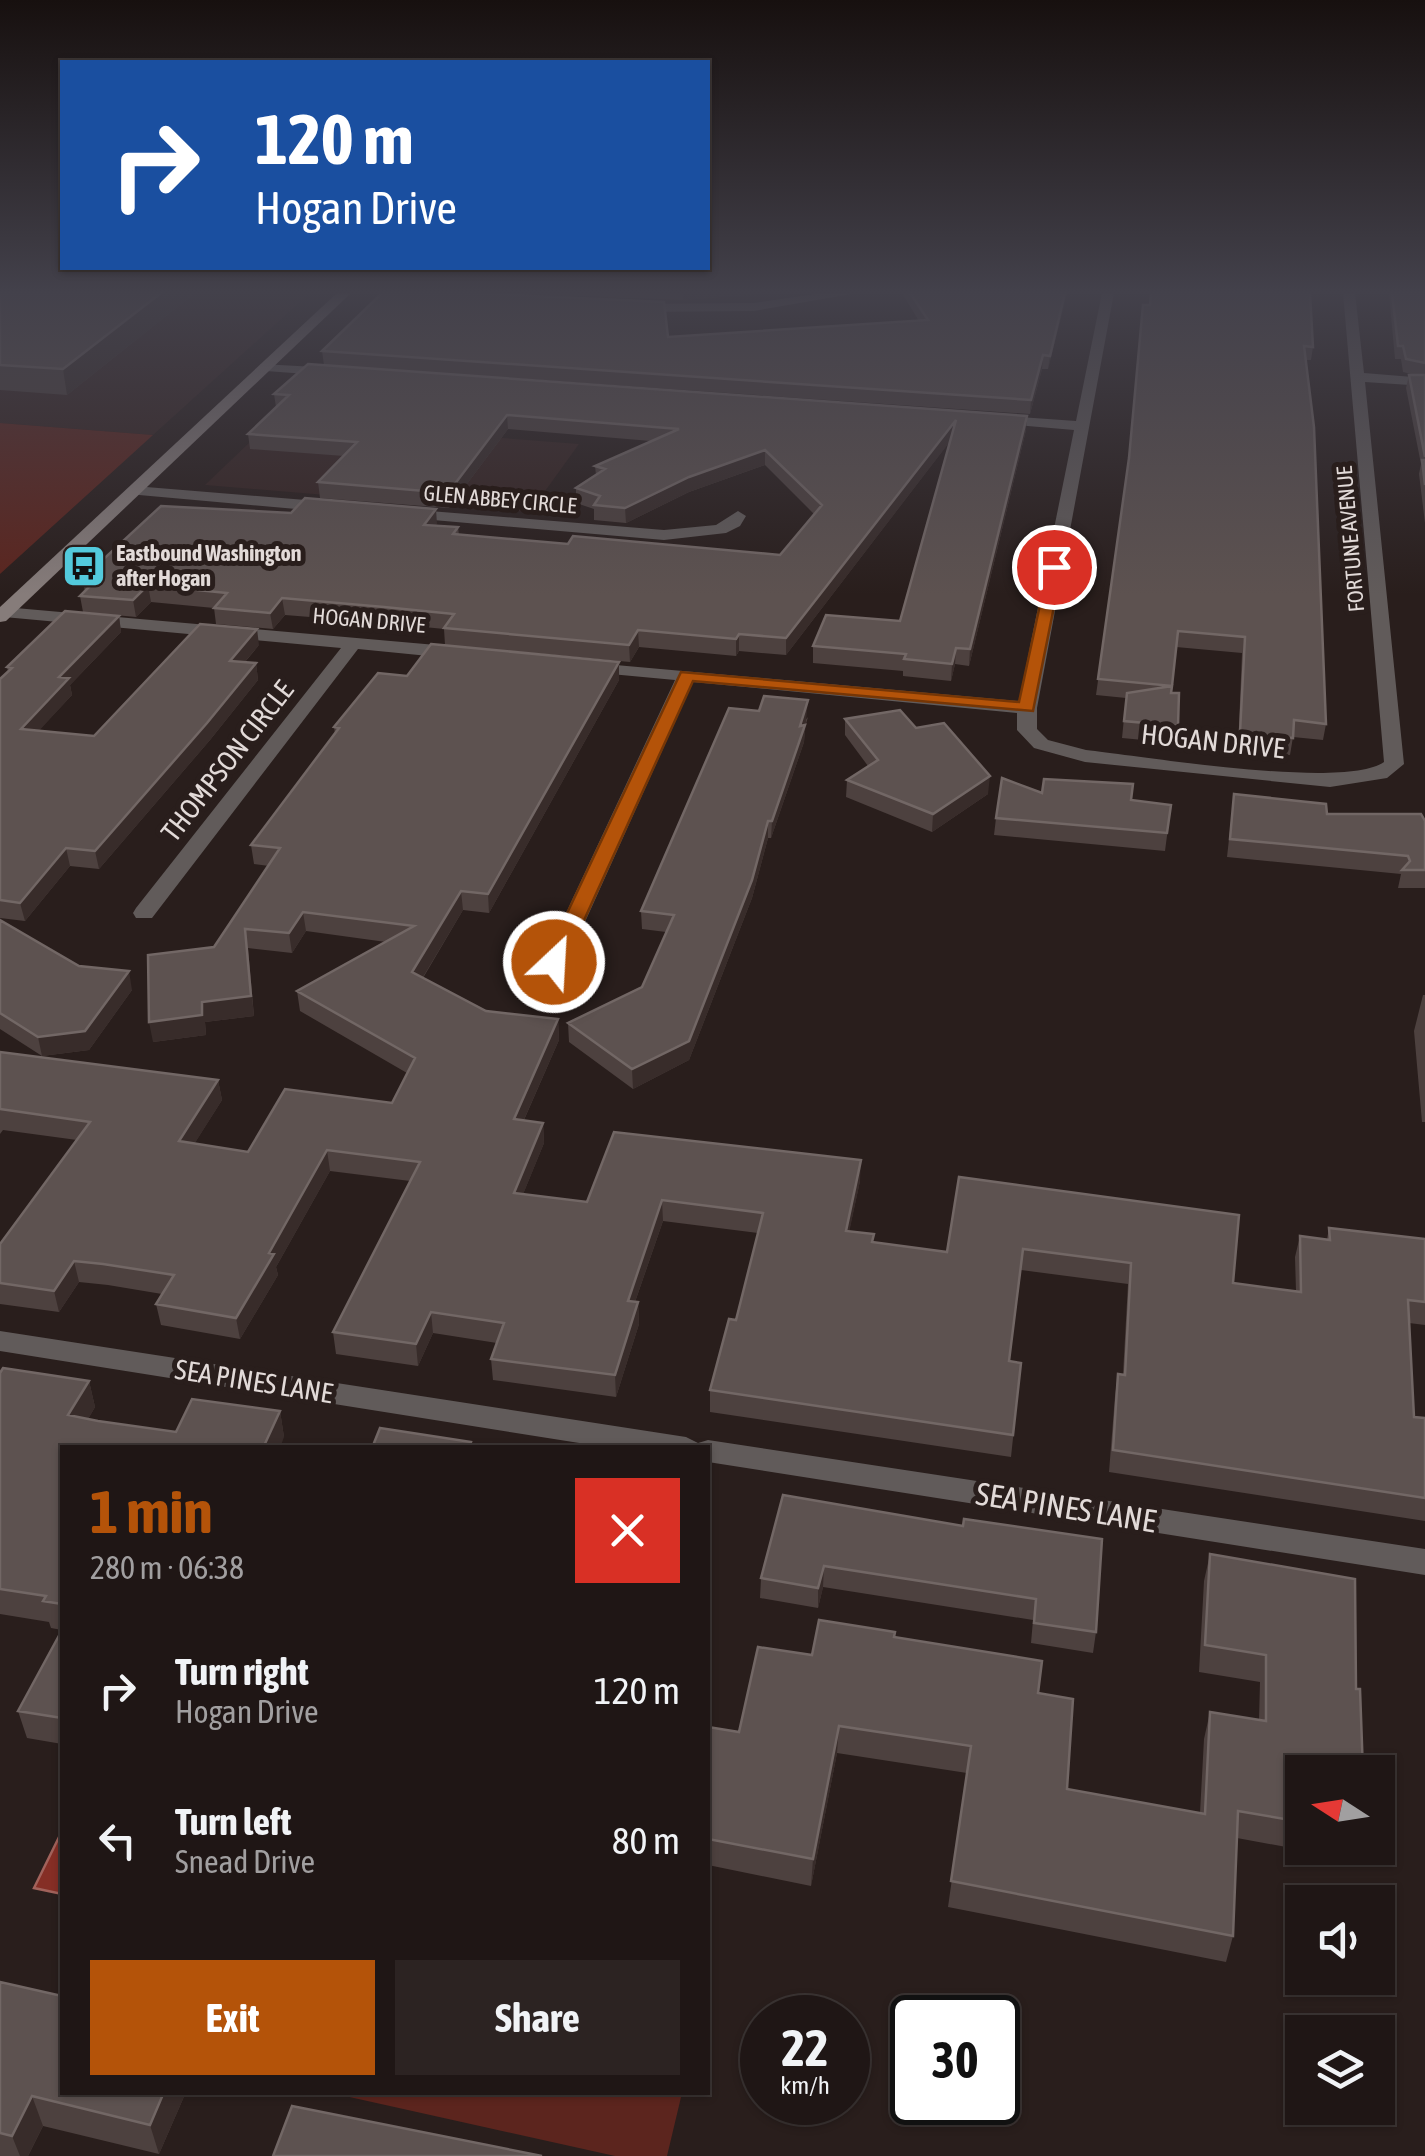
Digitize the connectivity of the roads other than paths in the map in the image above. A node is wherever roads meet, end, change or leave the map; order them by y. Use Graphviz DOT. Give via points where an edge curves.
graph roads {
  1 [pos="238,394"];
  2 [pos="1088,394"];
  3 [pos="1360,394"];
  4 [pos="983,419"];
  5 [pos="1082,426"];
  6 [pos="134,491"];
  7 [pos="356,510"];
  8 [pos="395,513"];
  9 [pos="738,516"];
  10 [pos="2,614"];
  11 [pos="354,643"];
  12 [pos="471,654"];
  13 [pos="570,664"];
  14 [pos="687,675"];
  15 [pos="1027,708"];
  16 [pos="1380,774"];
  17 [pos="144,913"];
  18 [pos="554,962"];
  19 [pos="0,1341"];
  20 [pos="667,1445"];
  21 [pos="710,1451"];
  22 [pos="1425,1562"];
  1 -- 6 [label="main road"];
  2 -- 5 [label="street"];
  3 -- 16 [label="street, FORTUNE AVENUE" via="1394,764"];
  4 -- 5 [label="street"];
  5 -- 15 [label="street"];
  6 -- 7 [label="street"];
  6 -- 10 [label="main road"];
  8 -- 9 [label="street, GLEN ABBEY CIRCLE" via="664,535 720,530"];
  10 -- 11 [label="street, HOGAN DRIVE"];
  11 -- 12 [label="street, HOGAN DRIVE"];
  11 -- 17 [label="street, THOMPSON CIRCLE"];
  13 -- 14 [label="street"];
  14 -- 15 [label="street"];
  14 -- 18 [label="street"];
  15 -- 16 [label="street, HOGAN DRIVE" via="1027,730 1041,744 1085,756 1330,781"];
  19 -- 20 [label="street, SEA PINES LANE"];
  21 -- 22 [label="street, SEA PINES LANE"];
}
